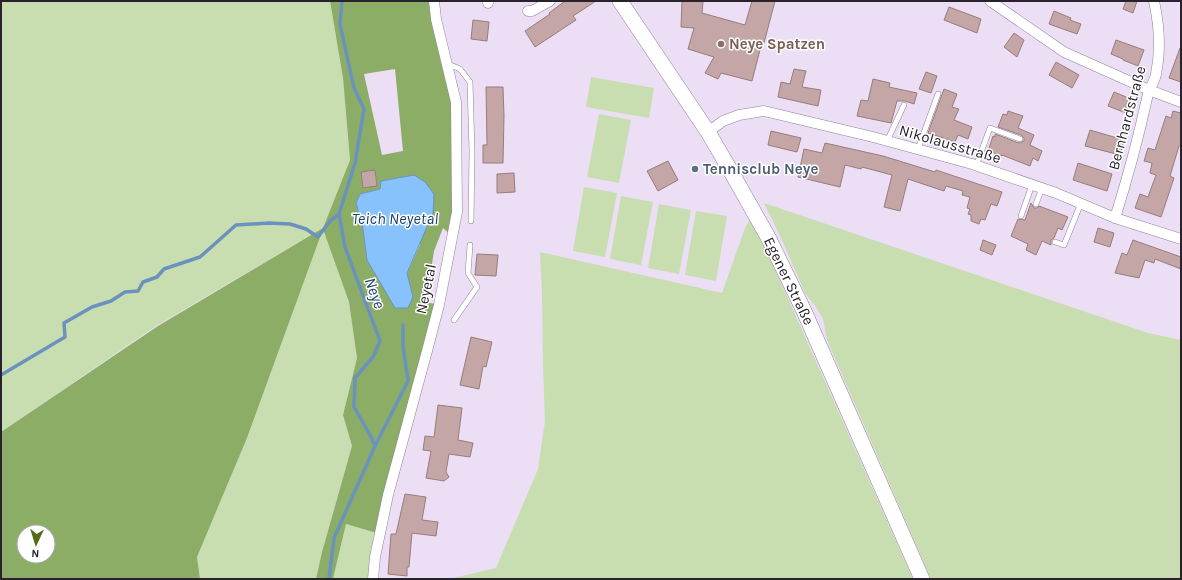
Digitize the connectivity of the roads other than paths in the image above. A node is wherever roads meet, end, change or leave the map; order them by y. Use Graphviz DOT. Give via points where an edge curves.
graph roads {
  1 [pos="434,1"];
  2 [pos="550,1"];
  3 [pos="620,1"];
  4 [pos="990,1"];
  5 [pos="1154,1"];
  6 [pos="528,11"];
  7 [pos="448,64"];
  8 [pos="1149,90"];
  9 [pos="938,94"];
  10 [pos="1181,102"];
  11 [pos="904,105"];
  12 [pos="708,132"];
  13 [pos="1020,139"];
  14 [pos="887,141"];
  15 [pos="918,149"];
  16 [pos="976,166"];
  17 [pos="1032,185"];
  18 [pos="1042,188"];
  19 [pos="1081,203"];
  20 [pos="1036,204"];
  21 [pos="1021,216"];
  22 [pos="1115,218"];
  23 [pos="471,221"];
  24 [pos="1181,239"];
  25 [pos="1054,242"];
  26 [pos="470,245"];
  27 [pos="454,320"];
  28 [pos="373,579"];
  29 [pos="922,579"];
  1 -- 7 [label="street, Neyetal" via="436,20"];
  2 -- 6 [label="street" via="532,12"];
  3 -- 12 [label="street, Egener Straße"];
  4 -- 8 [label="street" via="1064,52"];
  5 -- 8 [label="street, Bernhardstraße" via="1158,19 1159,47 1156,75"];
  7 -- 23 [label="lane" via="460,69 470,82"];
  7 -- 28 [label="street, Neyetal" via="456,102 457,212 439,305 388,495"];
  8 -- 10 [label="street"];
  8 -- 22 [label="street, Bernhardstraße"];
  9 -- 15 [label="lane"];
  11 -- 14 [label="lane"];
  12 -- 14 [label="street, Nikolausstraße" via="723,121 739,115 764,111"];
  12 -- 29 [label="street, Egener Straße" via="768,237 804,311"];
  13 -- 16 [label="lane" via="990,128"];
  14 -- 15 [label="street, Nikolausstraße"];
  15 -- 16 [label="street, Nikolausstraße"];
  16 -- 17 [label="street, Nikolausstraße"];
  17 -- 18 [label="street, Nikolausstraße"];
  17 -- 21 [label="lane"];
  18 -- 19 [label="street, Nikolausstraße"];
  18 -- 20 [label="lane"];
  19 -- 22 [label="street, Nikolausstraße"];
  19 -- 25 [label="lane" via="1064,245"];
  22 -- 24 [label="street, Nikolausstraße"];
  26 -- 27 [label="lane" via="468,273 477,287"];
}
